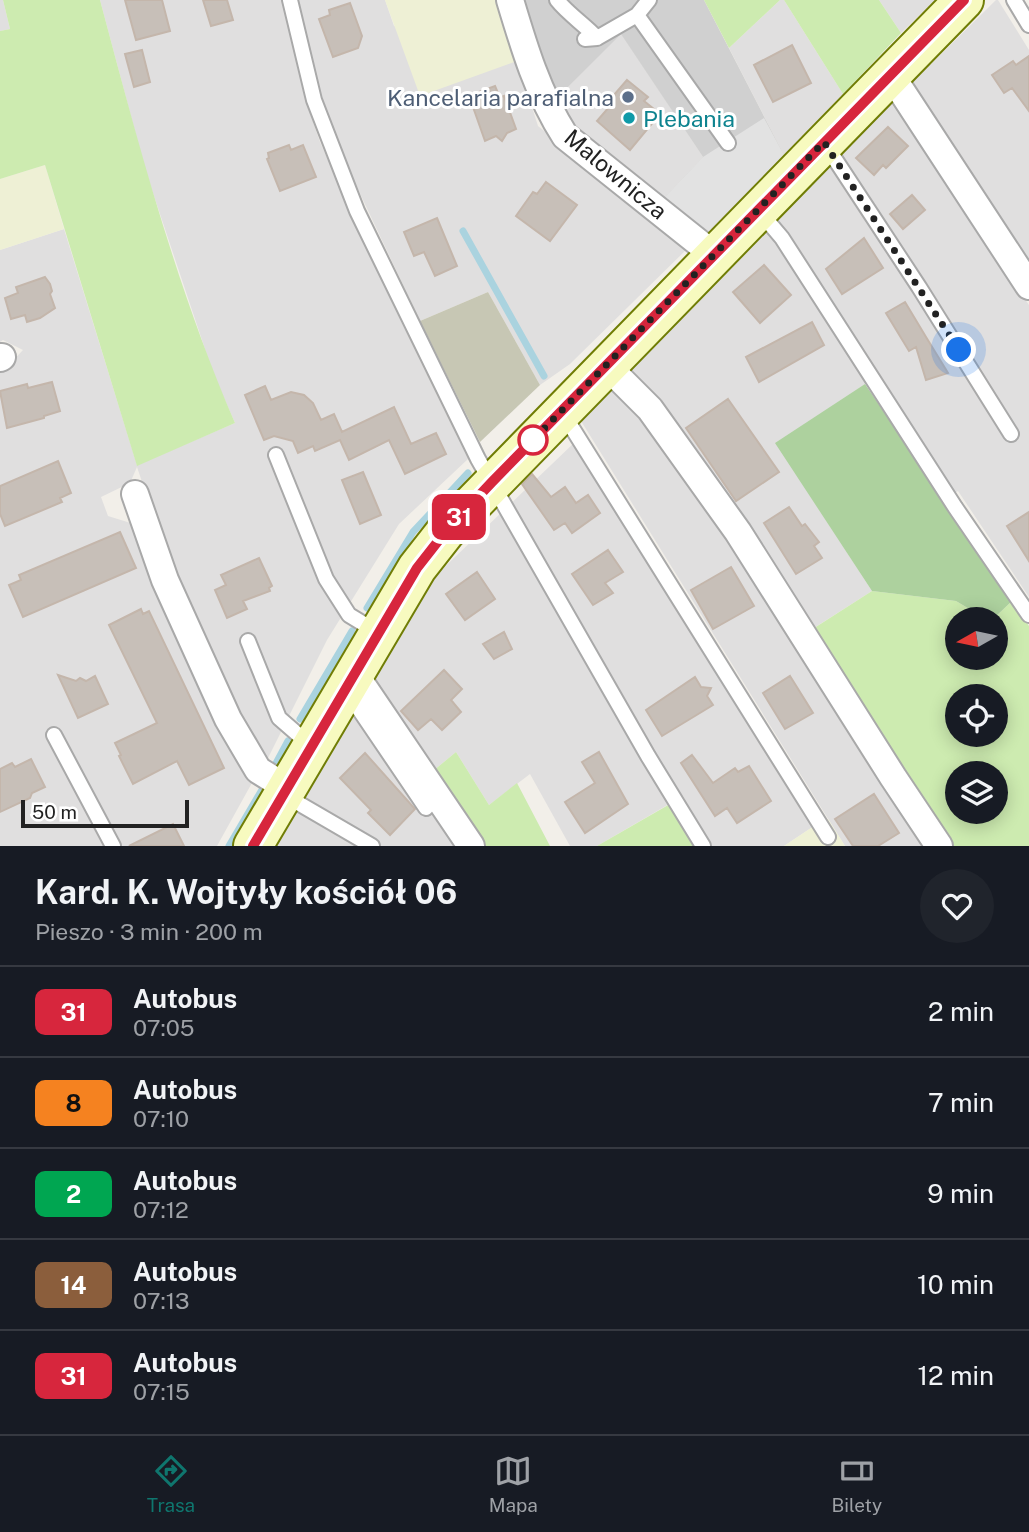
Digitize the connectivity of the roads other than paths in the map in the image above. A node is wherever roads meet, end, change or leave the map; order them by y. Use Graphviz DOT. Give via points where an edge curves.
graph roads {
  1 [pos="290,0"];
  2 [pos="510,0"];
  3 [pos="557,0"];
  4 [pos="649,0"];
  5 [pos="964,0"];
  6 [pos="1014,0"];
  7 [pos="637,15"];
  8 [pos="1029,25"];
  9 [pos="891,75"];
  10 [pos="824,142"];
  11 [pos="728,143"];
  12 [pos="758,210"];
  13 [pos="714,255"];
  14 [pos="1029,286"];
  15 [pos="606,365"];
  16 [pos="561,411"];
  17 [pos="1012,434"];
  18 [pos="276,455"];
  19 [pos="492,482"];
  20 [pos="135,494"];
  21 [pos="1029,615"];
  22 [pos="378,632"];
  23 [pos="248,641"];
  24 [pos="350,681"];
  25 [pos="54,735"];
  26 [pos="311,746"];
  27 [pos="285,791"];
  28 [pos="426,807"];
  29 [pos="828,837"];
  30 [pos="113,846"];
  31 [pos="253,846"];
  32 [pos="372,846"];
  33 [pos="471,846"];
  34 [pos="703,846"];
  35 [pos="939,846"];
  1 -- 19 [label="lane" via="314,100 357,211"];
  2 -- 13 [label="street, Malownicza" via="534,76 565,136"];
  3 -- 7 [label="lane" via="591,38"];
  4 -- 7 [label="lane"];
  5 -- 9 [label="street"];
  6 -- 8 [label="lane"];
  7 -- 11 [label="lane"];
  9 -- 10 [label="street"];
  9 -- 14 [label="street"];
  10 -- 12 [label="street"];
  10 -- 17 [label="lane"];
  12 -- 13 [label="street"];
  12 -- 21 [label="lane" via="782,238"];
  13 -- 15 [label="street"];
  15 -- 16 [label="street"];
  15 -- 35 [label="street" via="650,409 738,531"];
  16 -- 19 [label="street"];
  16 -- 29 [label="lane"];
  18 -- 22 [label="lane" via="326,579 349,615"];
  19 -- 22 [label="street" via="417,568"];
  19 -- 34 [label="lane"];
  20 -- 27 [label="street" via="164,580 228,719 258,770"];
  22 -- 24 [label="street"];
  23 -- 26 [label="lane" via="279,718"];
  24 -- 26 [label="street"];
  24 -- 28 [label="lane" via="355,700"];
  24 -- 33 [label="street"];
  25 -- 30 [label="lane"];
  26 -- 27 [label="street"];
  27 -- 31 [label="street"];
  27 -- 32 [label="lane"];
}
